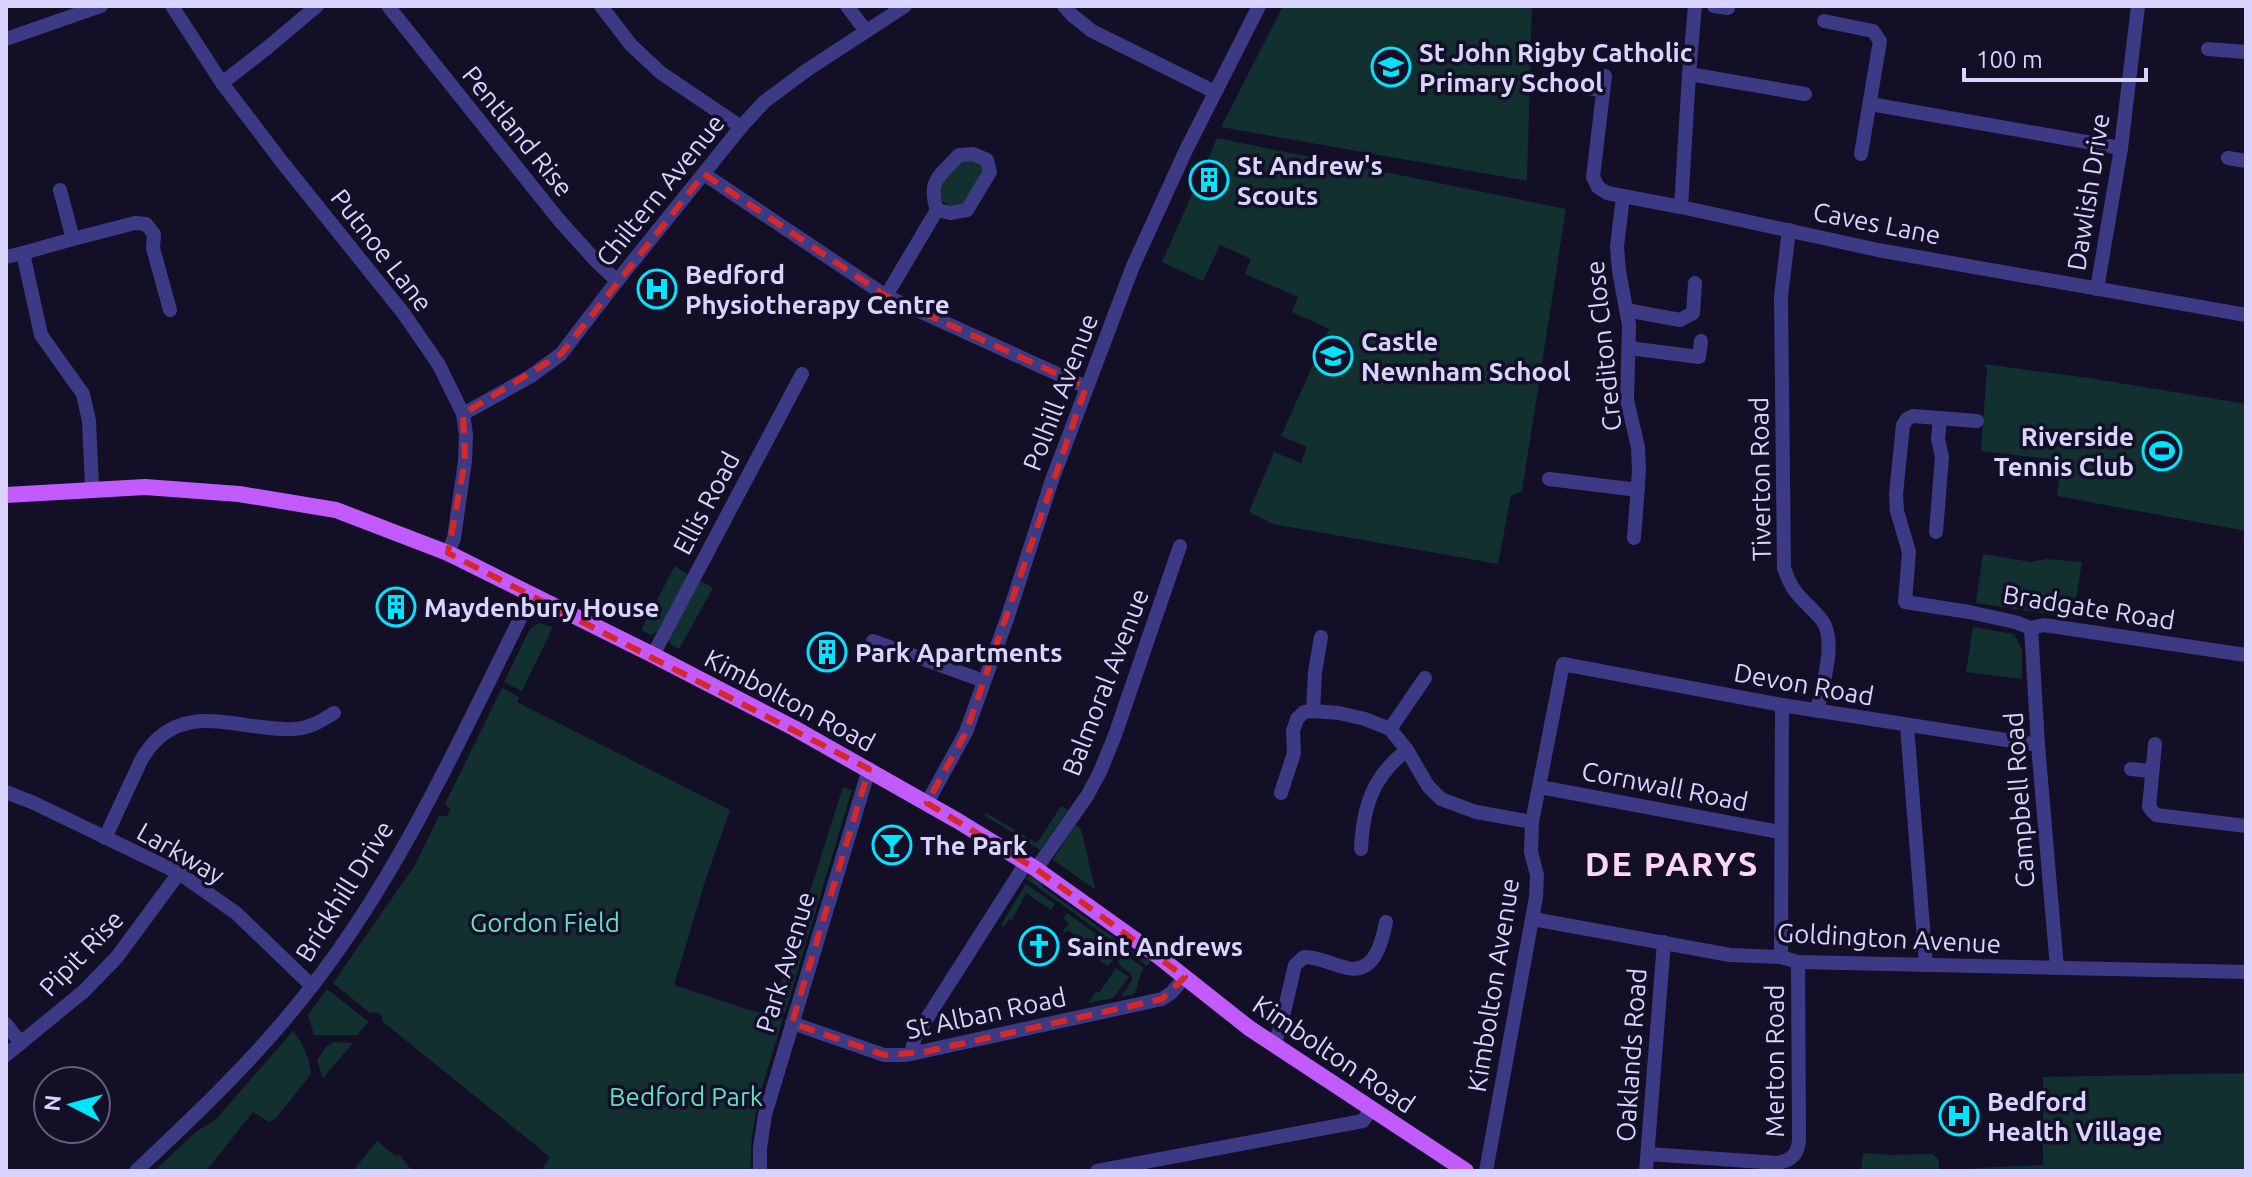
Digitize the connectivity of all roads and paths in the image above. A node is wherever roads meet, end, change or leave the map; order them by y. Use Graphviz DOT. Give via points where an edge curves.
graph roads {
  1 [pos="101,6"];
  2 [pos="172,6"];
  3 [pos="317,6"];
  4 [pos="388,6"];
  5 [pos="601,6"];
  6 [pos="847,6"];
  7 [pos="905,6"];
  8 [pos="1064,6"];
  9 [pos="1259,6"];
  10 [pos="1695,6"];
  11 [pos="1714,6"];
  12 [pos="1728,6"];
  13 [pos="2138,6"];
  14 [pos="1824,21"];
  15 [pos="866,31"];
  16 [pos="6,39"];
  17 [pos="2208,49"];
  18 [pos="2246,52"];
  19 [pos="1689,74"];
  20 [pos="222,83"];
  21 [pos="1586,88"];
  22 [pos="1215,92"];
  23 [pos="1805,94"];
  24 [pos="1870,104"];
  25 [pos="741,127"];
  26 [pos="2121,148"];
  27 [pos="1861,154"];
  28 [pos="2228,158"];
  29 [pos="2246,161"];
  30 [pos="704,174"];
  31 [pos="60,190"];
  32 [pos="1623,197"];
  33 [pos="1681,207"];
  34 [pos="937,210"];
  35 [pos="1789,230"];
  36 [pos="73,239"];
  37 [pos="23,253"];
  38 [pos="6,257"];
  39 [pos="617,281"];
  40 [pos="1695,283"];
  41 [pos="2097,289"];
  42 [pos="886,296"];
  43 [pos="170,310"];
  44 [pos="1626,310"];
  45 [pos="2246,315"];
  46 [pos="1701,341"];
  47 [pos="1629,348"];
  48 [pos="802,374"];
  49 [pos="1086,387"];
  50 [pos="463,414"];
  51 [pos="1940,418"];
  52 [pos="1977,421"];
  53 [pos="1549,479"];
  54 [pos="92,488"];
  55 [pos="1638,490"];
  56 [pos="6,495"];
  57 [pos="1936,532"];
  58 [pos="1634,538"];
  59 [pos="1180,546"];
  60 [pos="448,553"];
  61 [pos="532,595"];
  62 [pos="2031,628"];
  63 [pos="1321,637"];
  64 [pos="873,641"];
  65 [pos="653,655"];
  66 [pos="2246,655"];
  67 [pos="1563,664"];
  68 [pos="1425,678"];
  69 [pos="984,681"];
  70 [pos="1782,705"];
  71 [pos="1313,711"];
  72 [pos="1817,711"];
  73 [pos="334,713"];
  74 [pos="1907,726"];
  75 [pos="1390,729"];
  76 [pos="2155,744"];
  77 [pos="2038,745"];
  78 [pos="1407,750"];
  79 [pos="869,769"];
  80 [pos="2131,769"];
  81 [pos="2151,771"];
  82 [pos="1540,787"];
  83 [pos="6,792"];
  84 [pos="1281,793"];
  85 [pos="927,803"];
  86 [pos="1532,822"];
  87 [pos="2246,826"];
  88 [pos="1780,832"];
  89 [pos="105,838"];
  90 [pos="1361,849"];
  91 [pos="1031,866"];
  92 [pos="179,873"];
  93 [pos="1533,919"];
  94 [pos="1386,922"];
  95 [pos="1664,942"];
  96 [pos="1781,957"];
  97 [pos="1798,962"];
  98 [pos="1926,965"];
  99 [pos="2057,968"];
  100 [pos="2246,972"];
  101 [pos="1185,977"];
  102 [pos="312,986"];
  103 [pos="792,1023"];
  104 [pos="6,1024"];
  105 [pos="21,1043"];
  106 [pos="1274,1044"];
  107 [pos="911,1054"];
  108 [pos="6,1055"];
  109 [pos="1371,1109"];
  110 [pos="1648,1154"];
  111 [pos="136,1171"];
  112 [pos="760,1171"];
  113 [pos="1097,1171"];
  114 [pos="1466,1171"];
  115 [pos="1486,1171"];
  116 [pos="1646,1171"];
  1 -- 16 [label="street"];
  2 -- 20 [label="street, Putnoe Lane"];
  3 -- 20 [label="street"];
  4 -- 39 [label="street, Pentland Rise" via="559,220"];
  5 -- 25 [label="street" via="661,73"];
  6 -- 15 [label="street"];
  7 -- 15 [label="street, Chiltern Avenue"];
  8 -- 22 [label="street" via="1092,31"];
  9 -- 22 [label="street, Polhill Avenue"];
  10 -- 19 [label="street"];
  11 -- 12 [label="street"];
  13 -- 26 [label="street, Dawlish Drive"];
  14 -- 24 [label="street" via="1873,31 1880,41"];
  15 -- 25 [label="street, Chiltern Avenue" via="781,88"];
  17 -- 18 [label="street"];
  19 -- 23 [label="street"];
  19 -- 33 [label="street"];
  20 -- 50 [label="street, Putnoe Lane" via="404,314 439,365"];
  21 -- 32 [label="street, Caves Lane" via="1604,83 1593,177 1598,187"];
  22 -- 49 [label="street, Polhill Avenue" via="1133,266"];
  24 -- 26 [label="street"];
  24 -- 27 [label="street"];
  25 -- 30 [label="street, Chiltern Avenue"];
  26 -- 41 [label="street, Dawlish Drive"];
  28 -- 29 [label="street"];
  30 -- 39 [label="street, Chiltern Avenue"];
  30 -- 42 [label="street"];
  31 -- 36 [label="street"];
  32 -- 33 [label="street, Caves Lane"];
  32 -- 44 [label="street, Crediton Close" via="1617,246"];
  33 -- 35 [label="street, Caves Lane"];
  34 -- 34 [label="street" via="934,181 959,155 987,160 990,172 967,210"];
  34 -- 42 [label="street"];
  35 -- 41 [label="street, Caves Lane"];
  35 -- 72 [label="street, Tiverton Road" via="1781,296 1784,568 1791,587 1829,633"];
  36 -- 37 [label="street"];
  36 -- 43 [label="street" via="146,224 154,234"];
  37 -- 38 [label="street"];
  37 -- 54 [label="street" via="41,335 83,394"];
  39 -- 50 [label="street, Chiltern Avenue" via="561,354"];
  40 -- 44 [label="street" via="1693,313 1680,320"];
  41 -- 45 [label="street, Caves Lane"];
  42 -- 49 [label="street"];
  44 -- 47 [label="street, Crediton Close"];
  46 -- 47 [label="street" via="1699,357"];
  47 -- 55 [label="street, Crediton Close" via="1627,400 1638,447"];
  48 -- 65 [label="street, Ellis Road"];
  49 -- 69 [label="street, Polhill Avenue"];
  50 -- 60 [label="street, Putnoe Lane" via="465,461"];
  51 -- 52 [label="street, Bradgate Road"];
  51 -- 57 [label="street"];
  51 -- 62 [label="street, Bradgate Road" via="1913,416 1903,425 1896,494 1909,552 1905,602"];
  53 -- 55 [label="street"];
  54 -- 56 [label="main road, Kimbolton Road"];
  54 -- 60 [label="main road, Kimbolton Road" via="196,489 336,510"];
  55 -- 58 [label="street, Crediton Close"];
  59 -- 91 [label="street, Balmoral Avenue" via="1100,772"];
  60 -- 61 [label="main road, Kimbolton Road"];
  61 -- 65 [label="main road, Kimbolton Road"];
  61 -- 102 [label="street, Brickhill Drive" via="397,858"];
  62 -- 66 [label="street, Bradgate Road" via="2044,625"];
  62 -- 77 [label="street, Campbell Road"];
  63 -- 71 [label="street"];
  64 -- 69 [label="street"];
  65 -- 79 [label="main road, Kimbolton Road"];
  67 -- 70 [label="street, Devon Road"];
  67 -- 82 [label="street, Kimbolton Avenue"];
  68 -- 75 [label="street"];
  69 -- 85 [label="street, Polhill Avenue" via="966,732"];
  70 -- 72 [label="street, Devon Road"];
  70 -- 88 [label="street"];
  71 -- 75 [label="street" via="1365,719"];
  71 -- 84 [label="street" via="1297,719 1294,753"];
  72 -- 74 [label="street, Devon Road"];
  73 -- 89 [label="street" via="293,729 206,720 173,728 145,754"];
  74 -- 77 [label="street, Devon Road"];
  74 -- 98 [label="street"];
  75 -- 78 [label="street"];
  76 -- 81 [label="street"];
  77 -- 99 [label="street, Campbell Road"];
  78 -- 86 [label="street" via="1441,799 1476,812"];
  78 -- 90 [label="street" via="1377,782 1366,810"];
  79 -- 85 [label="main road, Kimbolton Road"];
  79 -- 103 [label="street, Park Avenue"];
  80 -- 81 [label="street"];
  81 -- 87 [label="street" via="2149,807 2156,815"];
  82 -- 86 [label="street, Kimbolton Avenue"];
  82 -- 88 [label="street, Cornwall Road"];
  83 -- 89 [label="street, Larkway"];
  85 -- 91 [label="main road, Kimbolton Road"];
  86 -- 93 [label="street, Kimbolton Avenue" via="1537,875"];
  88 -- 96 [label="street"];
  89 -- 92 [label="street, Larkway"];
  91 -- 101 [label="main road, Kimbolton Road"];
  91 -- 107 [label="street, Balmoral Avenue" via="915,1037"];
  92 -- 102 [label="street, Larkway" via="236,913"];
  92 -- 105 [label="street, Pipit Rise" via="117,957"];
  93 -- 95 [label="street, Goldington Avenue"];
  93 -- 115 [label="street, Kimbolton Avenue"];
  94 -- 106 [label="street" via="1382,943 1363,967 1350,969 1315,957 1304,957 1295,965"];
  95 -- 96 [label="street, Goldington Avenue" via="1730,955"];
  95 -- 110 [label="street, Oaklands Road"];
  96 -- 97 [label="street, Goldington Avenue"];
  97 -- 98 [label="street, Goldington Avenue"];
  97 -- 110 [label="street, Merton Road" via="1799,1140 1793,1157 1778,1163"];
  98 -- 99 [label="street, Goldington Avenue"];
  99 -- 100 [label="street, Goldington Avenue"];
  101 -- 106 [label="main road, Kimbolton Road"];
  101 -- 107 [label="street, St Alban Road" via="1162,999"];
  102 -- 111 [label="street, Brickhill Drive" via="208,1104"];
  103 -- 107 [label="street, St Alban Road" via="884,1055"];
  103 -- 112 [label="street, Park Avenue" via="765,1115"];
  104 -- 105 [label="street"];
  105 -- 108 [label="street, Pipit Rise"];
  106 -- 109 [label="main road, Kimbolton Road"];
  109 -- 113 [label="street" via="1363,1121"];
  109 -- 114 [label="main road, Kimbolton Road"];
  110 -- 116 [label="street, Oaklands Road"];
}
